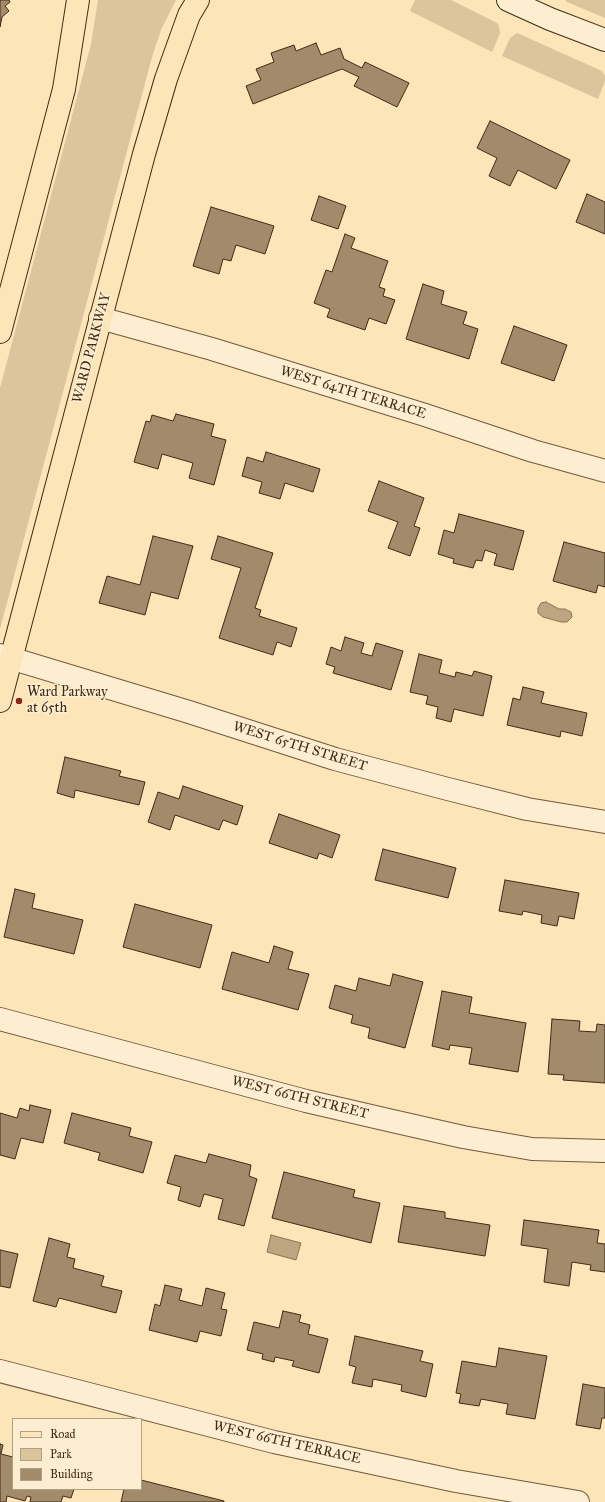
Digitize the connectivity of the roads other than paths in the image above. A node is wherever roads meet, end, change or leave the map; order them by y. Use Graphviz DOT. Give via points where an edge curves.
graph roads {
  1 [pos="78,0"];
  2 [pos="198,0"];
  3 [pos="508,0"];
  4 [pos="605,40"];
  5 [pos="6,291"];
  6 [pos="100,318"];
  7 [pos="0,332"];
  8 [pos="605,472"];
  9 [pos="6,656"];
  10 [pos="0,702"];
  11 [pos="605,822"];
  12 [pos="0,1019"];
  13 [pos="605,1151"];
  14 [pos="0,1371"];
  15 [pos="578,1502"];
  1 -- 5 [label="main road" via="64,89"];
  2 -- 6 [label="main road, WARD PARKWAY" via="189,15 166,79"];
  3 -- 4 [label="street"];
  5 -- 7 [label="main road"];
  6 -- 8 [label="street, WEST 64TH TERRACE" via="212,349"];
  6 -- 9 [label="main road, WARD PARKWAY"];
  9 -- 10 [label="main road, WARD PARKWAY"];
  9 -- 11 [label="street, WEST 65TH STREET" via="342,761 527,809"];
  12 -- 13 [label="street, WEST 66TH STREET" via="388,1120 532,1149"];
  14 -- 15 [label="street, WEST 66TH TERRACE" via="274,1442 456,1481"];
}
